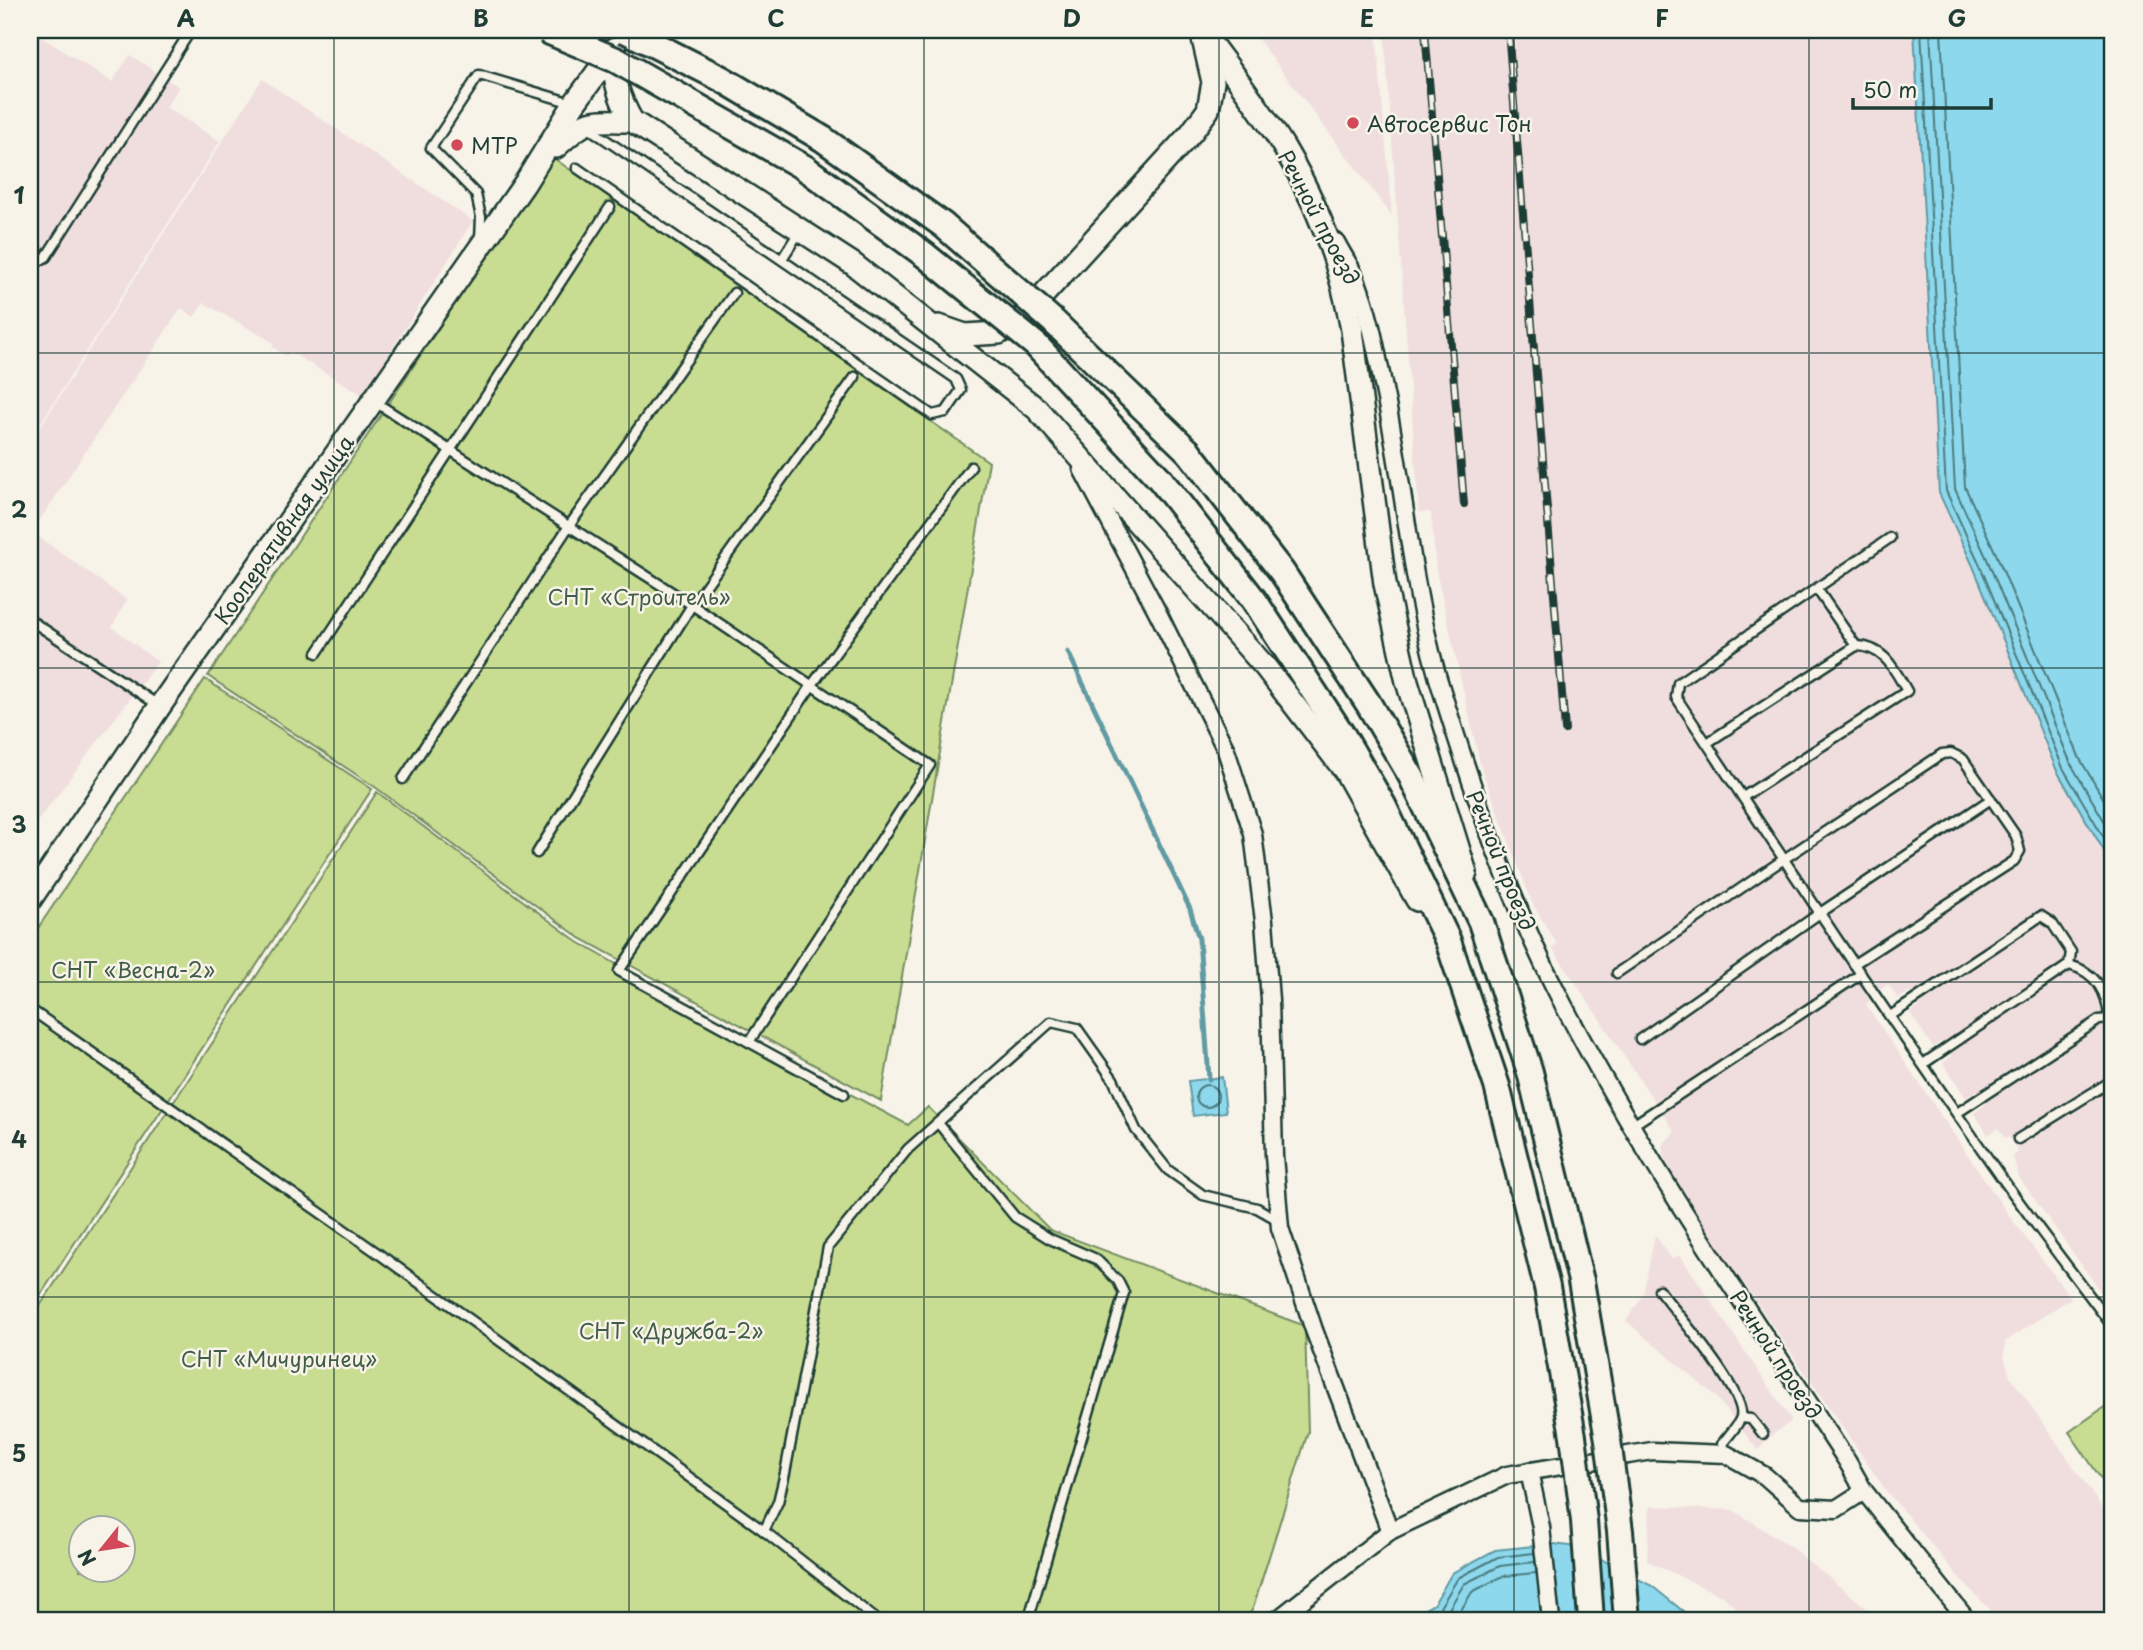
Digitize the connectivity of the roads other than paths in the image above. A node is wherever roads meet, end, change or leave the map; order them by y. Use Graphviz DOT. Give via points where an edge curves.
graph roads {
  1 [pos="191,30"];
  2 [pos="544,30"];
  3 [pos="627,30"];
  4 [pos="1201,30"];
  5 [pos="612,51"];
  6 [pos="575,104"];
  7 [pos="632,121"];
  8 [pos="593,131"];
  9 [pos="540,161"];
  10 [pos="576,169"];
  11 [pos="1308,194"];
  12 [pos="610,207"];
  13 [pos="801,230"];
  14 [pos="479,250"];
  15 [pos="782,259"];
  16 [pos="30,266"];
  17 [pos="734,293"];
  18 [pos="926,321"];
  19 [pos="855,377"];
  20 [pos="372,401"];
  21 [pos="1071,448"];
  22 [pos="449,449"];
  23 [pos="971,467"];
  24 [pos="569,526"];
  25 [pos="1890,538"];
  26 [pos="1816,589"];
  27 [pos="692,604"];
  28 [pos="30,620"];
  29 [pos="1856,646"];
  30 [pos="317,653"];
  31 [pos="812,685"];
  32 [pos="160,706"];
  33 [pos="1707,743"];
  34 [pos="403,779"];
  35 [pos="1743,797"];
  36 [pos="1991,799"];
  37 [pos="537,853"];
  38 [pos="1784,859"];
  39 [pos="30,900"];
  40 [pos="1820,913"];
  41 [pos="1481,922"];
  42 [pos="1854,964"];
  43 [pos="2069,965"];
  44 [pos="1617,973"];
  45 [pos="1861,974"];
  46 [pos="1459,975"];
  47 [pos="30,1009"];
  48 [pos="1890,1016"];
  49 [pos="2111,1021"];
  50 [pos="1640,1039"];
  51 [pos="748,1042"];
  52 [pos="1923,1064"];
  53 [pos="2113,1080"];
  54 [pos="844,1094"];
  55 [pos="1957,1113"];
  56 [pos="938,1123"];
  57 [pos="1633,1125"];
  58 [pos="2018,1139"];
  59 [pos="1280,1221"];
  60 [pos="1660,1290"];
  61 [pos="2113,1327"];
  62 [pos="1741,1418"];
  63 [pos="1763,1434"];
  64 [pos="1726,1454"];
  65 [pos="1528,1471"];
  66 [pos="1864,1491"];
  67 [pos="764,1531"];
  68 [pos="1390,1531"];
  69 [pos="1031,1611"];
  70 [pos="877,1620"];
  71 [pos="1277,1620"];
  72 [pos="1551,1620"];
  73 [pos="1591,1620"];
  74 [pos="1627,1620"];
  75 [pos="1967,1620"];
  1 -- 16 [label="lane" via="46,257"];
  2 -- 46 [label="main road, bridge" via="616,60 805,168 925,255 1036,345 1160,480 1254,600 1382,805 1448,941"];
  3 -- 5 [label="main road"];
  3 -- 41 [label="main road, bridge" via="823,139 943,225 1053,321 1189,452 1282,572 1368,703 1411,776"];
  4 -- 11 [label="main road, Речной проезд" via="1285,148"];
  4 -- 18 [label="main road" via="1213,82 1208,110 1024,316 999,332 965,335"];
  5 -- 6 [label="main road"];
  5 -- 7 [label="main road" via="614,80"];
  6 -- 9 [label="main road"];
  6 -- 14 [label="lane" via="479,75 431,148 476,194 481,217"];
  7 -- 9 [label="main road" via="588,122"];
  7 -- 13 [label="main road"];
  8 -- 15 [label="lane"];
  9 -- 14 [label="main road, Кооперативная улица"];
  10 -- 15 [label="lane" via="932,415 946,412 961,390 956,379"];
  11 -- 41 [label="main road" via="1345,291 1385,584 1407,682"];
  11 -- 57 [label="street, Речной проезд" via="1354,275 1370,321 1394,437 1412,567 1442,692 1486,830 1562,1002"];
  12 -- 22 [label="lane"];
  13 -- 15 [label="lane"];
  13 -- 18 [label="main road"];
  14 -- 20 [label="main road, Кооперативная улица"];
  17 -- 24 [label="lane"];
  18 -- 21 [label="main road" via="1037,409"];
  19 -- 27 [label="lane"];
  20 -- 22 [label="lane"];
  20 -- 32 [label="main road, Кооперативная улица"];
  21 -- 46 [label="main road" via="1266,668 1345,771"];
  21 -- 59 [label="street" via="1226,750 1253,834 1270,1000"];
  22 -- 24 [label="lane"];
  22 -- 30 [label="lane"];
  23 -- 31 [label="lane"];
  24 -- 27 [label="lane"];
  24 -- 34 [label="lane"];
  25 -- 26 [label="lane"];
  26 -- 29 [label="lane"];
  26 -- 33 [label="lane" via="1678,683 1676,697"];
  27 -- 31 [label="lane"];
  27 -- 37 [label="lane"];
  28 -- 32 [label="lane"];
  29 -- 33 [label="lane"];
  29 -- 35 [label="lane" via="1883,653 1907,691"];
  31 -- 51 [label="lane" via="930,765"];
  31 -- 51 [label="lane" via="619,971"];
  32 -- 39 [label="main road, Кооперативная улица"];
  33 -- 35 [label="lane"];
  35 -- 38 [label="lane"];
  36 -- 38 [label="lane" via="1963,759 1942,754"];
  36 -- 40 [label="lane"];
  36 -- 42 [label="lane" via="2016,836 2020,851 2014,861"];
  38 -- 40 [label="lane"];
  38 -- 44 [label="lane"];
  40 -- 42 [label="lane"];
  40 -- 50 [label="lane"];
  41 -- 74 [label="main road, bridge" via="1530,1072 1581,1281 1620,1531"];
  42 -- 45 [label="lane"];
  43 -- 48 [label="lane" via="2071,952 2052,923 2041,916"];
  43 -- 49 [label="lane" via="2084,969 2106,996"];
  43 -- 52 [label="lane"];
  45 -- 48 [label="lane"];
  45 -- 57 [label="lane"];
  46 -- 73 [label="main road, bridge" via="1497,1086 1547,1287 1573,1436"];
  47 -- 67 [label="lane"];
  48 -- 52 [label="lane"];
  49 -- 55 [label="lane" via="2099,1020"];
  51 -- 54 [label="lane"];
  52 -- 55 [label="lane"];
  53 -- 58 [label="lane"];
  55 -- 61 [label="lane"];
  56 -- 59 [label="lane" via="1051,1022 1077,1028 1113,1079 1136,1130 1168,1170 1203,1195 1257,1208"];
  56 -- 67 [label="lane" via="908,1149 828,1247 785,1473"];
  56 -- 69 [label="lane" via="1015,1217 1050,1240 1096,1259 1124,1293"];
  57 -- 66 [label="street, Речной проезд" via="1697,1233"];
  59 -- 68 [label="street" via="1314,1330"];
  60 -- 62 [label="lane" via="1723,1374 1741,1404"];
  62 -- 63 [label="lane" via="1751,1419"];
  62 -- 64 [label="lane" via="1723,1444"];
  64 -- 65 [label="street" via="1652,1451"];
  64 -- 66 [label="street" via="1765,1476 1800,1507 1836,1509"];
  65 -- 68 [label="street" via="1505,1476"];
  65 -- 72 [label="street" via="1541,1527"];
  66 -- 75 [label="street, Речной проезд"];
  67 -- 70 [label="lane"];
  68 -- 71 [label="street"];
}
